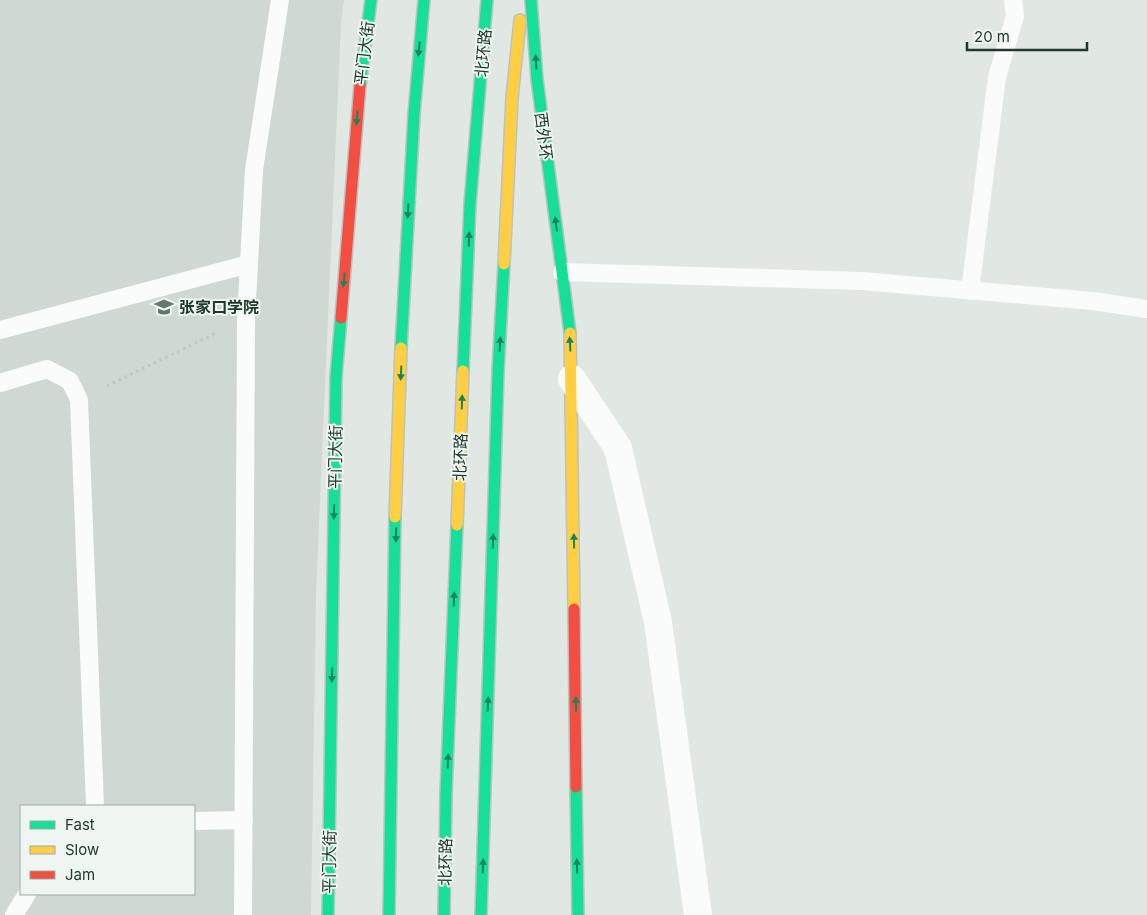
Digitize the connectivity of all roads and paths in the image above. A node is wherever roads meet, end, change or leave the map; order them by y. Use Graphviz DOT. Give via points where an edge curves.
graph roads {
  1 [pos="280,0"];
  2 [pos="371,0"];
  3 [pos="424,0"];
  4 [pos="487,0"];
  5 [pos="522,0"];
  6 [pos="531,0"];
  7 [pos="1013,0"];
  8 [pos="249,264"];
  9 [pos="562,272"];
  10 [pos="970,291"];
  11 [pos="1147,309"];
  12 [pos="246,318"];
  13 [pos="0,330"];
  14 [pos="572,379"];
  15 [pos="0,382"];
  16 [pos="79,400"];
  17 [pos="446,794"];
  18 [pos="95,805"];
  19 [pos="244,820"];
  20 [pos="195,821"];
  21 [pos="27,895"];
  22 [pos="14,915"];
  23 [pos="243,915"];
  24 [pos="328,915"];
  25 [pos="389,915"];
  26 [pos="444,915"];
  27 [pos="451,915"];
  28 [pos="481,915"];
  29 [pos="578,915"];
  30 [pos="698,915"];
  1 -- 8 [label="lane" via="254,170"];
  2 -- 24 [label="main road, 平门大街, one-way" via="360,81 336,377"];
  3 -- 25 [label="main road, one-way" via="412,129 399,406"];
  17 -- 4 [label="main road, 北环路, one-way" via="470,204"];
  28 -- 5 [label="main road, one-way" via="498,372 512,98"];
  9 -- 6 [label="main road, 西外环, one-way" via="537,79"];
  7 -- 10 [label="lane" via="1015,16 997,77"];
  8 -- 12 [label="lane"];
  8 -- 13 [label="lane"];
  9 -- 10 [label="lane" via="862,281"];
  14 -- 9 [label="main road, 西外环, one-way"];
  10 -- 11 [label="lane"];
  12 -- 16 [label="path"];
  12 -- 19 [label="lane"];
  29 -- 14 [label="main road, 西外环, one-way"];
  14 -- 30 [label="street" via="618,448 658,622"];
  15 -- 16 [label="lane" via="47,369 70,381"];
  16 -- 18 [label="lane"];
  17 -- 26 [label="main road, 北环路"];
  17 -- 27 [label="main road"];
  19 -- 20 [label="lane"];
  19 -- 23 [label="lane"];
  21 -- 22 [label="lane"];
}
